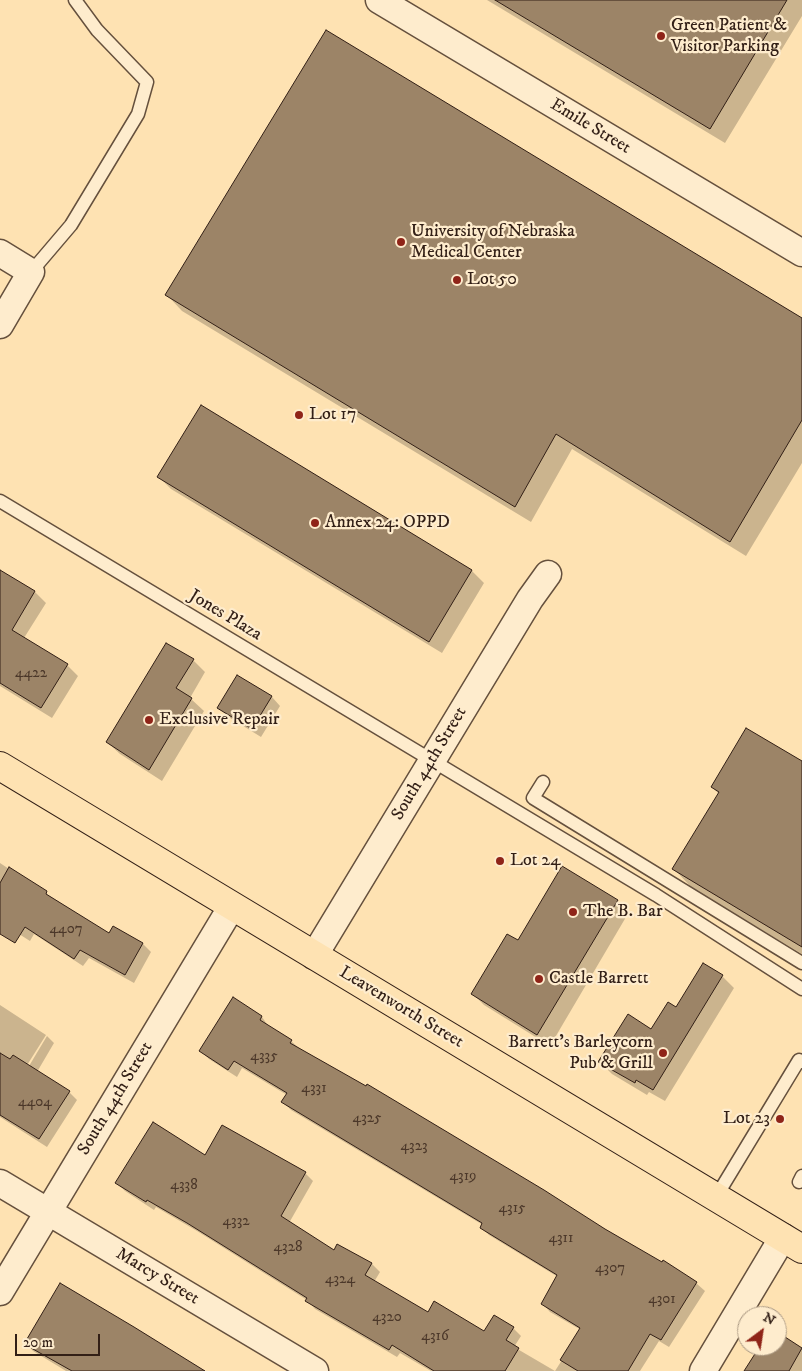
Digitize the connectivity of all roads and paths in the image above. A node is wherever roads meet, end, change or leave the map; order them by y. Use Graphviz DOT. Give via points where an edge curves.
graph roads {
  1 [pos="75,0"];
  2 [pos="379,0"];
  3 [pos="0,253"];
  4 [pos="802,253"];
  5 [pos="31,272"];
  6 [pos="0,325"];
  7 [pos="0,501"];
  8 [pos="548,574"];
  9 [pos="432,761"];
  10 [pos="0,766"];
  11 [pos="542,782"];
  12 [pos="232,906"];
  13 [pos="314,956"];
  14 [pos="802,963"];
  15 [pos="802,990"];
  16 [pos="802,1062"];
  17 [pos="0,1183"];
  18 [pos="716,1197"];
  19 [pos="48,1212"];
  20 [pos="793,1243"];
  21 [pos="0,1292"];
  22 [pos="314,1371"];
  23 [pos="702,1371"];
  1 -- 5 [label="lane" via="97,30 147,82 138,114 75,218"];
  2 -- 4 [label="street, Emile Street"];
  3 -- 5 [label="street"];
  5 -- 6 [label="street"];
  7 -- 9 [label="lane, Jones Plaza"];
  8 -- 9 [label="street, South 44th Street"];
  9 -- 13 [label="street, South 44th Street"];
  9 -- 15 [label="lane, Jones Plaza" via="656,895"];
  10 -- 12 [label="main road, Leavenworth Street"];
  11 -- 14 [label="lane" via="533,798"];
  12 -- 13 [label="main road, Leavenworth Street"];
  12 -- 19 [label="street, South 44th Street"];
  13 -- 18 [label="main road, Leavenworth Street"];
  16 -- 18 [label="lane" via="799,1060"];
  17 -- 19 [label="street, Marcy Street"];
  18 -- 20 [label="main road, Leavenworth Street"];
  19 -- 21 [label="street, South 44th Street"];
  19 -- 22 [label="street, Marcy Street"];
  20 -- 23 [label="street"];
}
